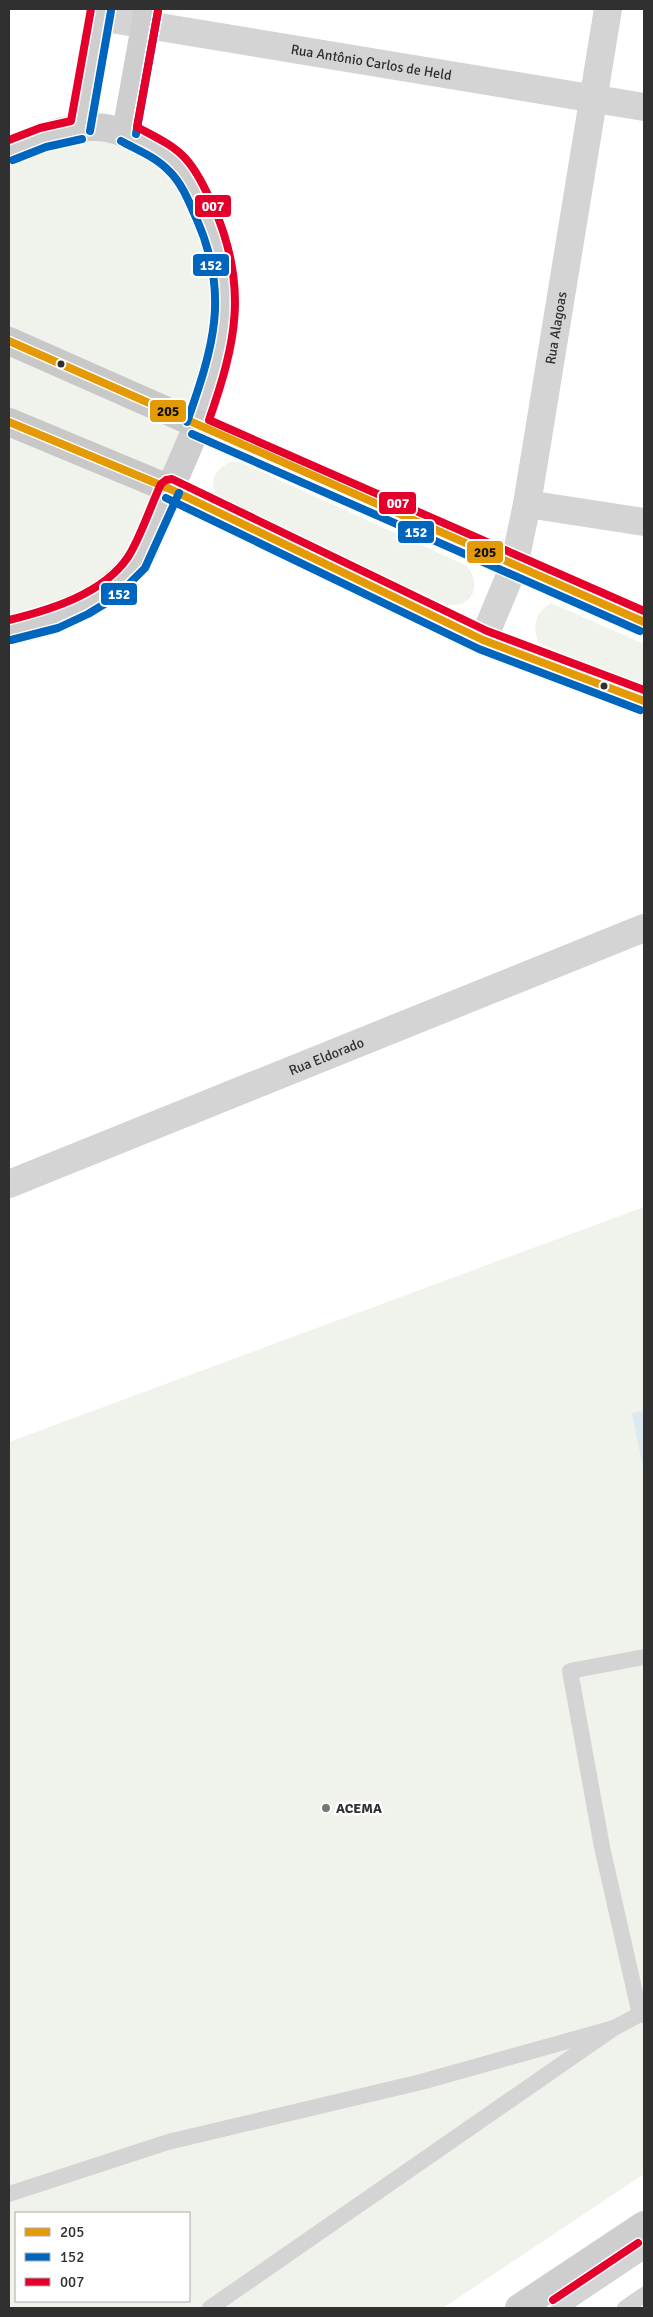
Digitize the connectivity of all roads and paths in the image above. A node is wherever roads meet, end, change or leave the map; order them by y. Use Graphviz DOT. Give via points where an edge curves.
graph roads {
  1 [pos="608,9"];
  2 [pos="100,13"];
  3 [pos="146,16"];
  4 [pos="593,100"];
  5 [pos="644,107"];
  6 [pos="80,129"];
  7 [pos="126,132"];
  8 [pos="9,151"];
  9 [pos="9,341"];
  10 [pos="9,422"];
  11 [pos="196,425"];
  12 [pos="170,489"];
  13 [pos="527,504"];
  14 [pos="644,522"];
  15 [pos="514,566"];
  16 [pos="644,622"];
  17 [pos="9,630"];
  18 [pos="483,640"];
  19 [pos="644,701"];
  20 [pos="644,928"];
  21 [pos="9,1184"];
  22 [pos="644,1657"];
  23 [pos="642,2013"];
  24 [pos="614,2028"];
  25 [pos="9,2194"];
  26 [pos="644,2225"];
  27 [pos="644,2251"];
  28 [pos="644,2295"];
  29 [pos="210,2308"];
  30 [pos="519,2308"];
  31 [pos="559,2308"];
  32 [pos="625,2308"];
  1 -- 4 [label="street, Rua Alagoas"];
  2 -- 3 [label="street, Rua Antônio Carlos de Held"];
  2 -- 6 [label="main road"];
  3 -- 4 [label="street, Rua Antônio Carlos de Held"];
  3 -- 7 [label="main road"];
  4 -- 5 [label="street, Rua Antônio Carlos de Held"];
  4 -- 13 [label="street, Rua Alagoas"];
  6 -- 7 [label="main road" via="92,126"];
  6 -- 8 [label="main road"];
  7 -- 11 [label="main road" via="178,165 212,226 221,254 226,290 225,327 216,371"];
  9 -- 11 [label="main road"];
  10 -- 12 [label="main road"];
  11 -- 12 [label="main road"];
  11 -- 15 [label="main road"];
  12 -- 17 [label="main road" via="136,563 110,589 55,618"];
  12 -- 18 [label="main road"];
  13 -- 14 [label="street"];
  13 -- 15 [label="street, Rua Alagoas"];
  15 -- 16 [label="main road"];
  15 -- 18 [label="street, Rua Alagoas"];
  18 -- 19 [label="main road"];
  20 -- 21 [label="street, Rua Eldorado"];
  22 -- 23 [label="lane" via="570,1671 602,1847"];
  23 -- 24 [label="lane"];
  24 -- 25 [label="lane" via="421,2082 168,2142"];
  24 -- 29 [label="lane"];
  26 -- 30 [label="main road"];
  27 -- 31 [label="lane"];
  28 -- 32 [label="lane"];
}
